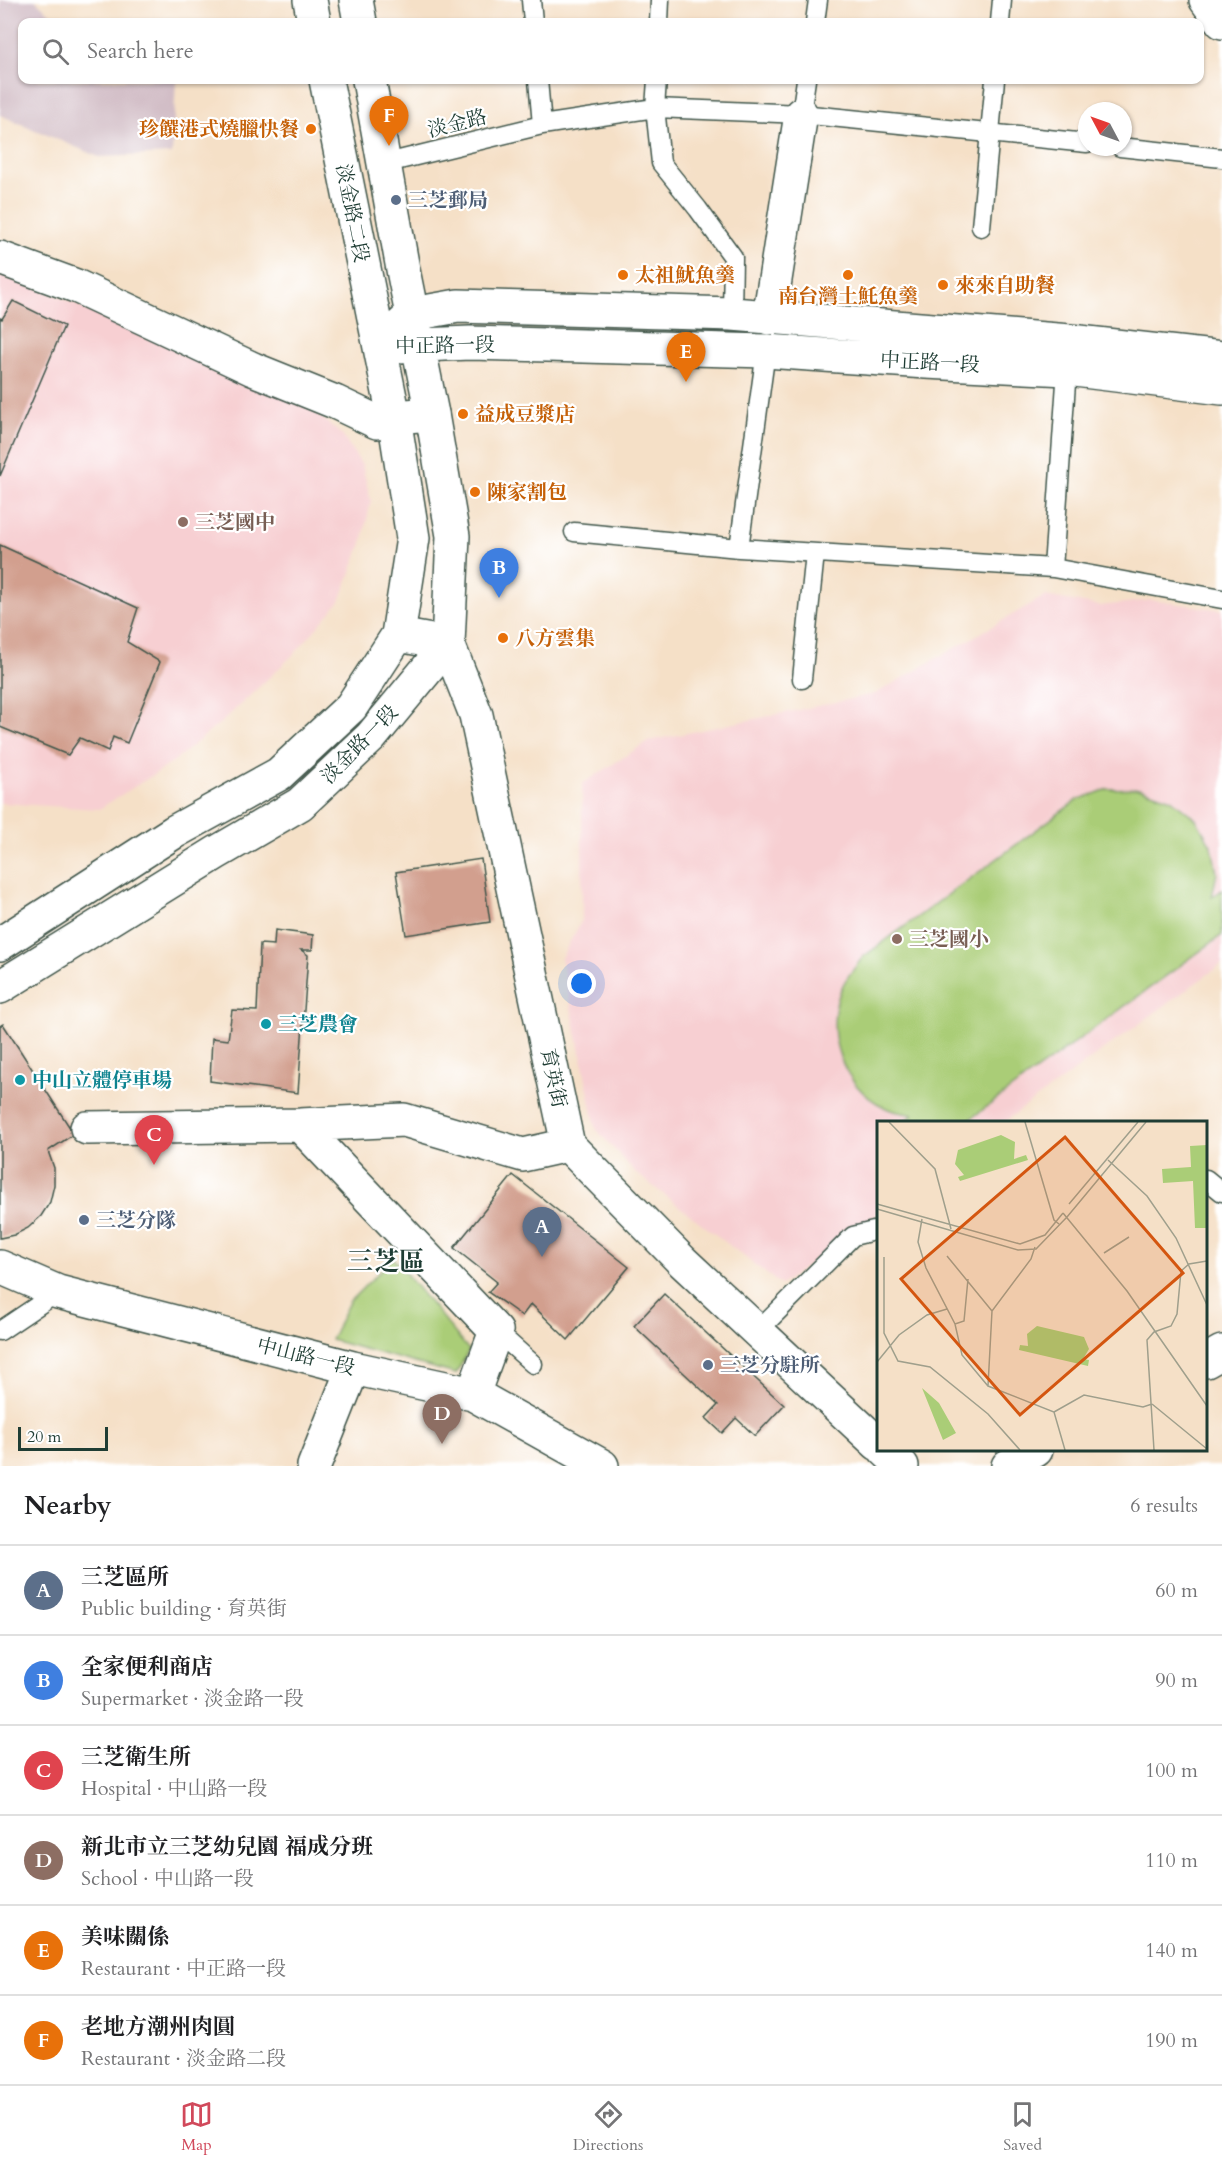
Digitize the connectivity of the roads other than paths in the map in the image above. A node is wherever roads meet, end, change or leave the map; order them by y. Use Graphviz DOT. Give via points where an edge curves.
graph roads {
  1 [pos="310,0"];
  2 [pos="356,0"];
  3 [pos="531,0"];
  4 [pos="660,0"];
  5 [pos="818,0"];
  6 [pos="1002,0"];
  7 [pos="1206,0"];
  8 [pos="313,18"];
  9 [pos="359,18"];
  10 [pos="533,18"];
  11 [pos="659,18"];
  12 [pos="816,18"];
  13 [pos="1000,18"];
  14 [pos="1222,22"];
  15 [pos="327,84"];
  16 [pos="370,84"];
  17 [pos="538,84"];
  18 [pos="657,84"];
  19 [pos="805,84"];
  20 [pos="995,84"];
  21 [pos="655,108"];
  22 [pos="801,114"];
  23 [pos="542,125"];
  24 [pos="991,133"];
  25 [pos="1078,142"];
  26 [pos="1132,148"];
  27 [pos="1222,158"];
  28 [pos="383,164"];
  29 [pos="981,227"];
  30 [pos="0,258"];
  31 [pos="413,314"];
  32 [pos="732,314"];
  33 [pos="769,318"];
  34 [pos="380,346"];
  35 [pos="420,346"];
  36 [pos="766,351"];
  37 [pos="1222,358"];
  38 [pos="1067,369"];
  39 [pos="1222,388"];
  40 [pos="432,414"];
  41 [pos="394,417"];
  42 [pos="574,532"];
  43 [pos="739,548"];
  44 [pos="815,553"];
  45 [pos="1053,568"];
  46 [pos="1222,599"];
  47 [pos="398,635"];
  48 [pos="448,644"];
  49 [pos="802,679"];
  50 [pos="174,832"];
  51 [pos="216,853"];
  52 [pos="0,944"];
  53 [pos="0,987"];
  54 [pos="300,1125"];
  55 [pos="87,1128"];
  56 [pos="568,1144"];
  57 [pos="1207,1180"];
  58 [pos="1222,1192"];
  59 [pos="877,1230"];
  60 [pos="0,1268"];
  61 [pos="58,1292"];
  62 [pos="0,1331"];
  63 [pos="495,1331"];
  64 [pos="758,1331"];
  65 [pos="1222,1352"];
  66 [pos="1207,1360"];
  67 [pos="533,1364"];
  68 [pos="354,1368"];
  69 [pos="473,1394"];
  70 [pos="877,1442"];
  71 [pos="887,1451"];
  72 [pos="1033,1451"];
  73 [pos="314,1466"];
  74 [pos="602,1466"];
  75 [pos="902,1466"];
  76 [pos="1008,1466"];
  1 -- 8 [label="street"];
  2 -- 9 [label="street"];
  3 -- 10 [label="lane"];
  4 -- 11 [label="lane"];
  5 -- 12 [label="lane"];
  6 -- 13 [label="lane"];
  7 -- 14 [label="street"];
  15 -- 34 [label="street, 淡金路二段"];
  16 -- 28 [label="street, 淡金路二段"];
  17 -- 23 [label="lane"];
  18 -- 21 [label="lane"];
  19 -- 22 [label="lane"];
  20 -- 24 [label="lane"];
  21 -- 22 [label="lane, 淡金路"];
  21 -- 23 [label="lane, 淡金路"];
  21 -- 32 [label="lane" via="661,163 733,257"];
  22 -- 24 [label="lane, 淡金路"];
  22 -- 33 [label="street"];
  23 -- 28 [label="lane, 淡金路"];
  24 -- 25 [label="lane, 淡金路"];
  24 -- 29 [label="lane"];
  26 -- 27 [label="lane"];
  28 -- 31 [label="street, 淡金路二段"];
  30 -- 41 [label="street" via="76,286 377,422"];
  31 -- 32 [label="street, 中正路一段" via="458,306"];
  31 -- 34 [label="street, 中正路一段"];
  31 -- 35 [label="street, 淡金路二段"];
  32 -- 33 [label="street, 中正路一段"];
  33 -- 37 [label="street, 中正路一段" via="1070,341"];
  34 -- 35 [label="street, 中正路一段"];
  34 -- 41 [label="street, 淡金路一段"];
  35 -- 36 [label="street, 中正路一段" via="470,343"];
  35 -- 40 [label="street"];
  36 -- 38 [label="street, 中正路一段"];
  36 -- 43 [label="lane"];
  38 -- 39 [label="street, 中正路一段"];
  38 -- 45 [label="lane"];
  40 -- 41 [label="street"];
  40 -- 48 [label="street" via="453,536"];
  41 -- 47 [label="street, 淡金路一段" via="412,538"];
  42 -- 43 [label="lane"];
  43 -- 44 [label="lane"];
  44 -- 45 [label="lane"];
  44 -- 49 [label="lane"];
  45 -- 46 [label="lane"];
  47 -- 48 [label="street"];
  47 -- 50 [label="street, 淡金路一段" via="351,707 279,774"];
  48 -- 51 [label="street, 淡金路一段" via="371,737 300,804"];
  48 -- 56 [label="street, 育英街" via="476,715"];
  50 -- 51 [label="street"];
  50 -- 52 [label="street, 淡金路一段"];
  51 -- 53 [label="street, 淡金路一段"];
  54 -- 55 [label="street"];
  54 -- 56 [label="street" via="404,1120 523,1155"];
  54 -- 63 [label="street"];
  56 -- 64 [label="street" via="683,1262"];
  57 -- 58 [label="lane"];
  59 -- 64 [label="lane" via="853,1236"];
  60 -- 61 [label="street, 中山路一段"];
  61 -- 62 [label="lane"];
  61 -- 68 [label="street, 中山路一段"];
  63 -- 67 [label="lane"];
  63 -- 69 [label="street"];
  64 -- 70 [label="street"];
  65 -- 66 [label="street"];
  68 -- 69 [label="street, 中山路一段"];
  68 -- 73 [label="street"];
  69 -- 74 [label="street, 中山路一段"];
  71 -- 75 [label="street"];
  72 -- 76 [label="street"];
}
